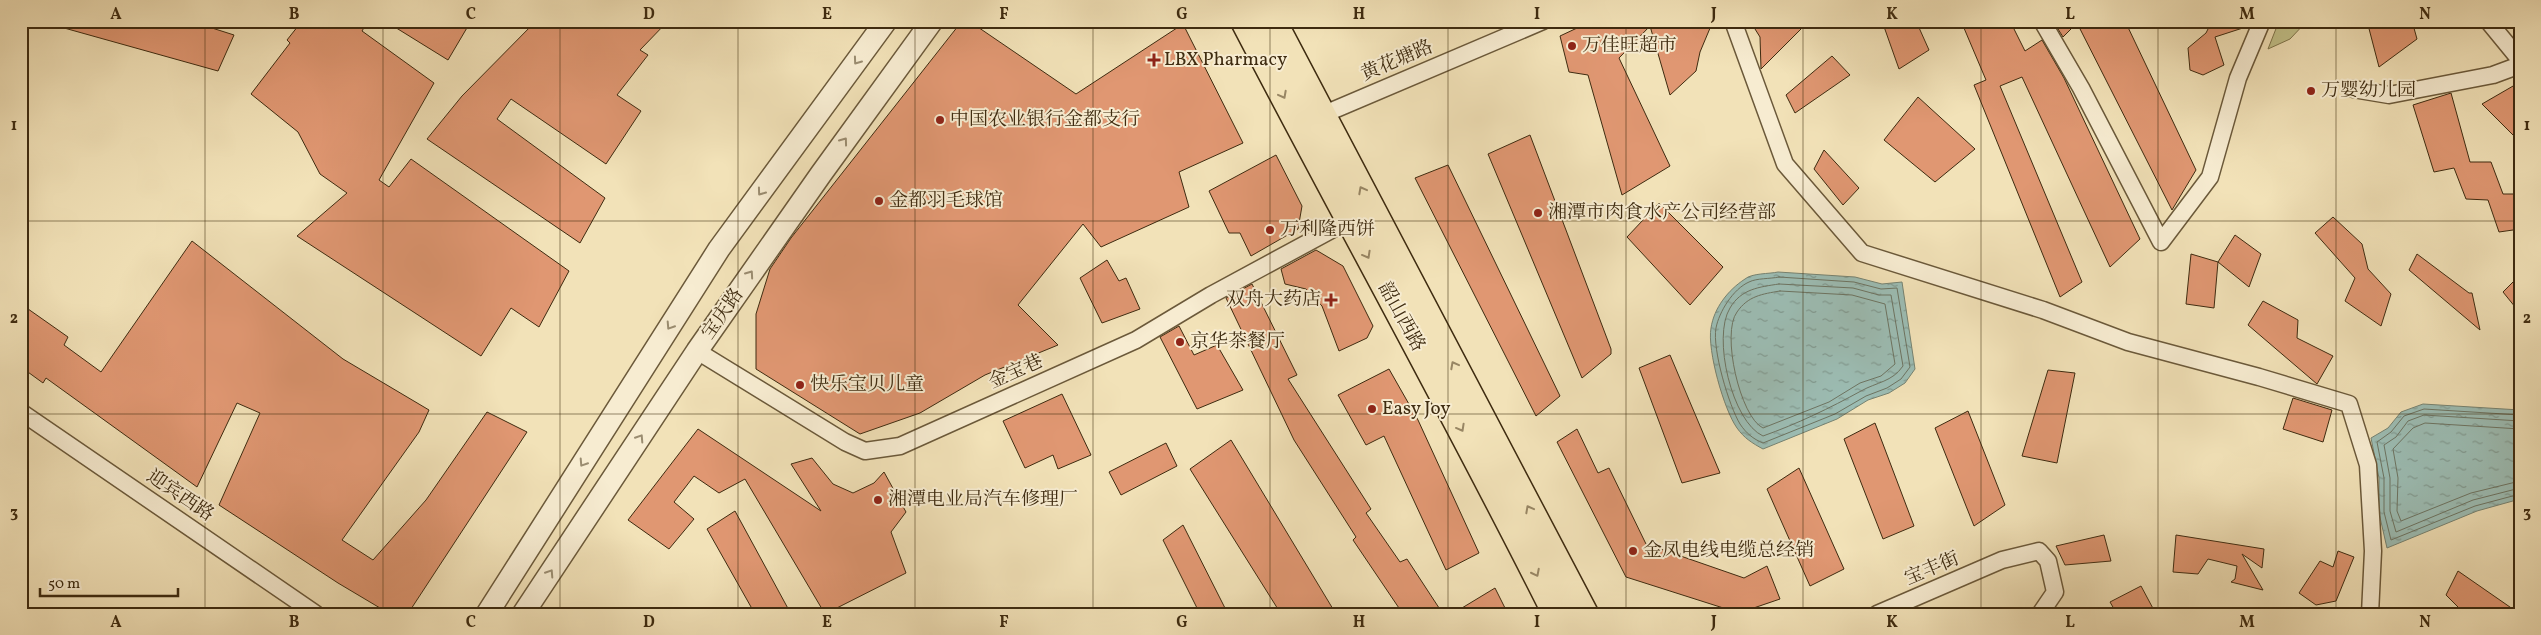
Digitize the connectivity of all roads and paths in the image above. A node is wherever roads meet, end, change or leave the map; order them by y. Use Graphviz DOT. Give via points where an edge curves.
graph roads {
  1 [pos="886,21"];
  2 [pos="932,21"];
  3 [pos="1244,21"];
  4 [pos="1273,21"];
  5 [pos="1544,21"];
  6 [pos="1733,21"];
  7 [pos="2042,21"];
  8 [pos="2262,21"];
  9 [pos="2488,21"];
  10 [pos="2520,60"];
  11 [pos="2520,65"];
  12 [pos="2353,89"];
  13 [pos="1322,115"];
  14 [pos="1348,221"];
  15 [pos="697,351"];
  16 [pos="21,412"];
  17 [pos="316,614"];
  18 [pos="487,614"];
  19 [pos="523,614"];
  20 [pos="1556,614"];
  21 [pos="1585,614"];
  22 [pos="1877,614"];
  23 [pos="2040,614"];
  24 [pos="2370,614"];
  1 -- 18 [label="street, 宝庆路, one-way" via="719,249"];
  15 -- 2 [label="street, 宝庆路, one-way"];
  3 -- 14 [label="main road, 韶山西路, one-way"];
  4 -- 13 [label="main road, 韶山西路"];
  5 -- 13 [label="street, 黄花塘路"];
  6 -- 24 [label="street" via="1785,164 1862,253 2043,310 2128,342 2349,404 2368,466 2374,551"];
  7 -- 8 [label="street" via="2162,242 2210,177 2238,78"];
  9 -- 10 [label="street"];
  11 -- 12 [label="street" via="2493,75 2389,95"];
  21 -- 13 [label="main road, 韶山西路, one-way"];
  14 -- 15 [label="street, 金宝巷" via="1211,295 1136,340 900,446 865,451 845,442"];
  14 -- 20 [label="main road, 韶山西路, one-way" via="1482,467"];
  19 -- 15 [label="street, 宝庆路, one-way"];
  16 -- 17 [label="street, 迎宾西路"];
  22 -- 23 [label="street, 宝丰街" via="2002,560 2039,550 2048,561 2055,592"];
}
